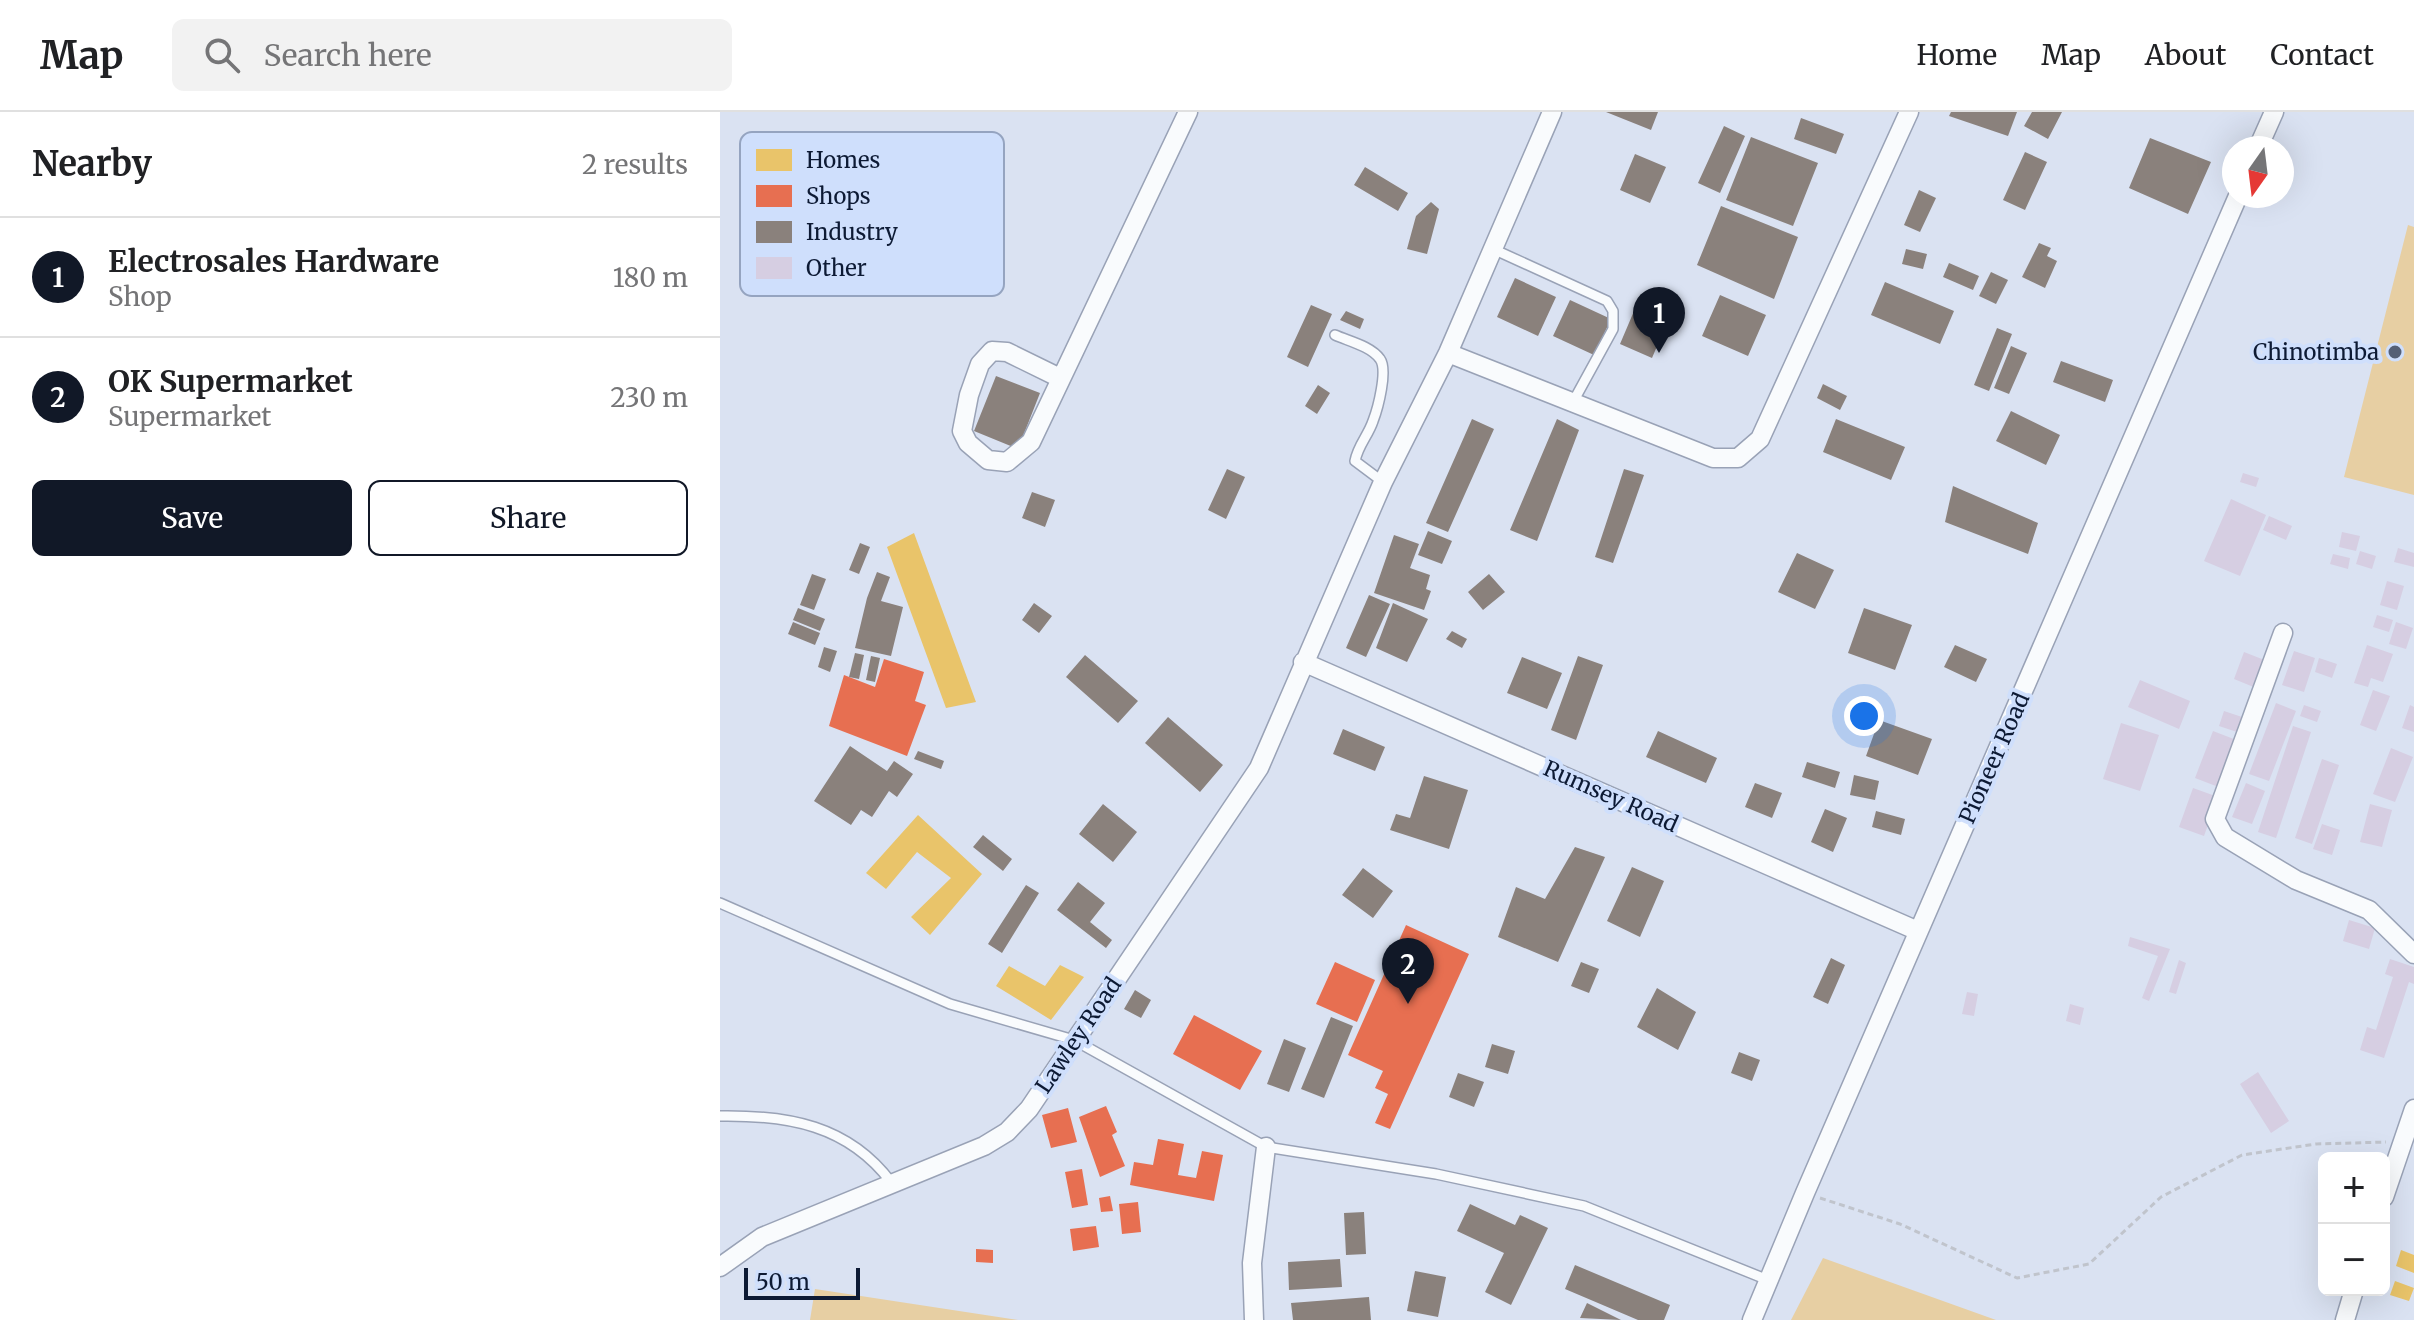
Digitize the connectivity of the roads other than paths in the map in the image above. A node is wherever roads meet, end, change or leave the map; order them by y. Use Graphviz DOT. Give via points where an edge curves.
graph roads {
  1 [pos="1188,112"];
  2 [pos="1552,112"];
  3 [pos="1909,112"];
  4 [pos="2271,114"];
  5 [pos="2263,136"];
  6 [pos="2233,208"];
  7 [pos="1493,249"];
  8 [pos="1335,335"];
  9 [pos="1448,353"];
  10 [pos="1060,378"];
  11 [pos="1573,402"];
  12 [pos="1383,482"];
  13 [pos="2283,633"];
  14 [pos="1303,662"];
  15 [pos="720,903"];
  16 [pos="1918,931"];
  17 [pos="2414,954"];
  18 [pos="1074,1040"];
  19 [pos="2414,1109"];
  20 [pos="720,1116"];
  21 [pos="1266,1147"];
  22 [pos="2390,1179"];
  23 [pos="891,1182"];
  24 [pos="720,1267"];
  25 [pos="1768,1280"];
  26 [pos="2352,1296"];
  27 [pos="1254,1320"];
  28 [pos="1752,1320"];
  29 [pos="2345,1320"];
  1 -- 10 [label="street"];
  2 -- 7 [label="street, Lawley Road"];
  3 -- 11 [label="street" via="1760,439 1738,458 1713,458"];
  4 -- 5 [label="street"];
  6 -- 16 [label="street, Pioneer Road"];
  7 -- 9 [label="street, Lawley Road"];
  7 -- 11 [label="lane" via="1607,301 1613,311 1613,329"];
  8 -- 12 [label="lane" via="1372,352 1382,365 1373,423 1355,461"];
  9 -- 11 [label="street"];
  9 -- 12 [label="street, Lawley Road"];
  10 -- 10 [label="street" via="1031,442 1007,462 988,460 968,443 962,431 969,395 980,364 992,351 1007,352"];
  12 -- 14 [label="street, Lawley Road"];
  13 -- 17 [label="street" via="2215,819 2225,837 2296,880 2369,910"];
  14 -- 16 [label="street, Rumsey Road"];
  14 -- 18 [label="street, Lawley Road" via="1259,768"];
  15 -- 18 [label="lane" via="950,1004"];
  16 -- 25 [label="street, Pioneer Road"];
  18 -- 21 [label="lane"];
  18 -- 23 [label="street, Lawley Road" via="1029,1109 1007,1132"];
  19 -- 22 [label="street"];
  20 -- 23 [label="lane" via="766,1116 808,1124 863,1151"];
  21 -- 25 [label="lane" via="1436,1174 1584,1206"];
  21 -- 27 [label="street" via="1252,1263"];
  23 -- 24 [label="street, Lawley Road" via="762,1237"];
  25 -- 28 [label="street, Pioneer Road"];
  26 -- 29 [label="street"];
}
